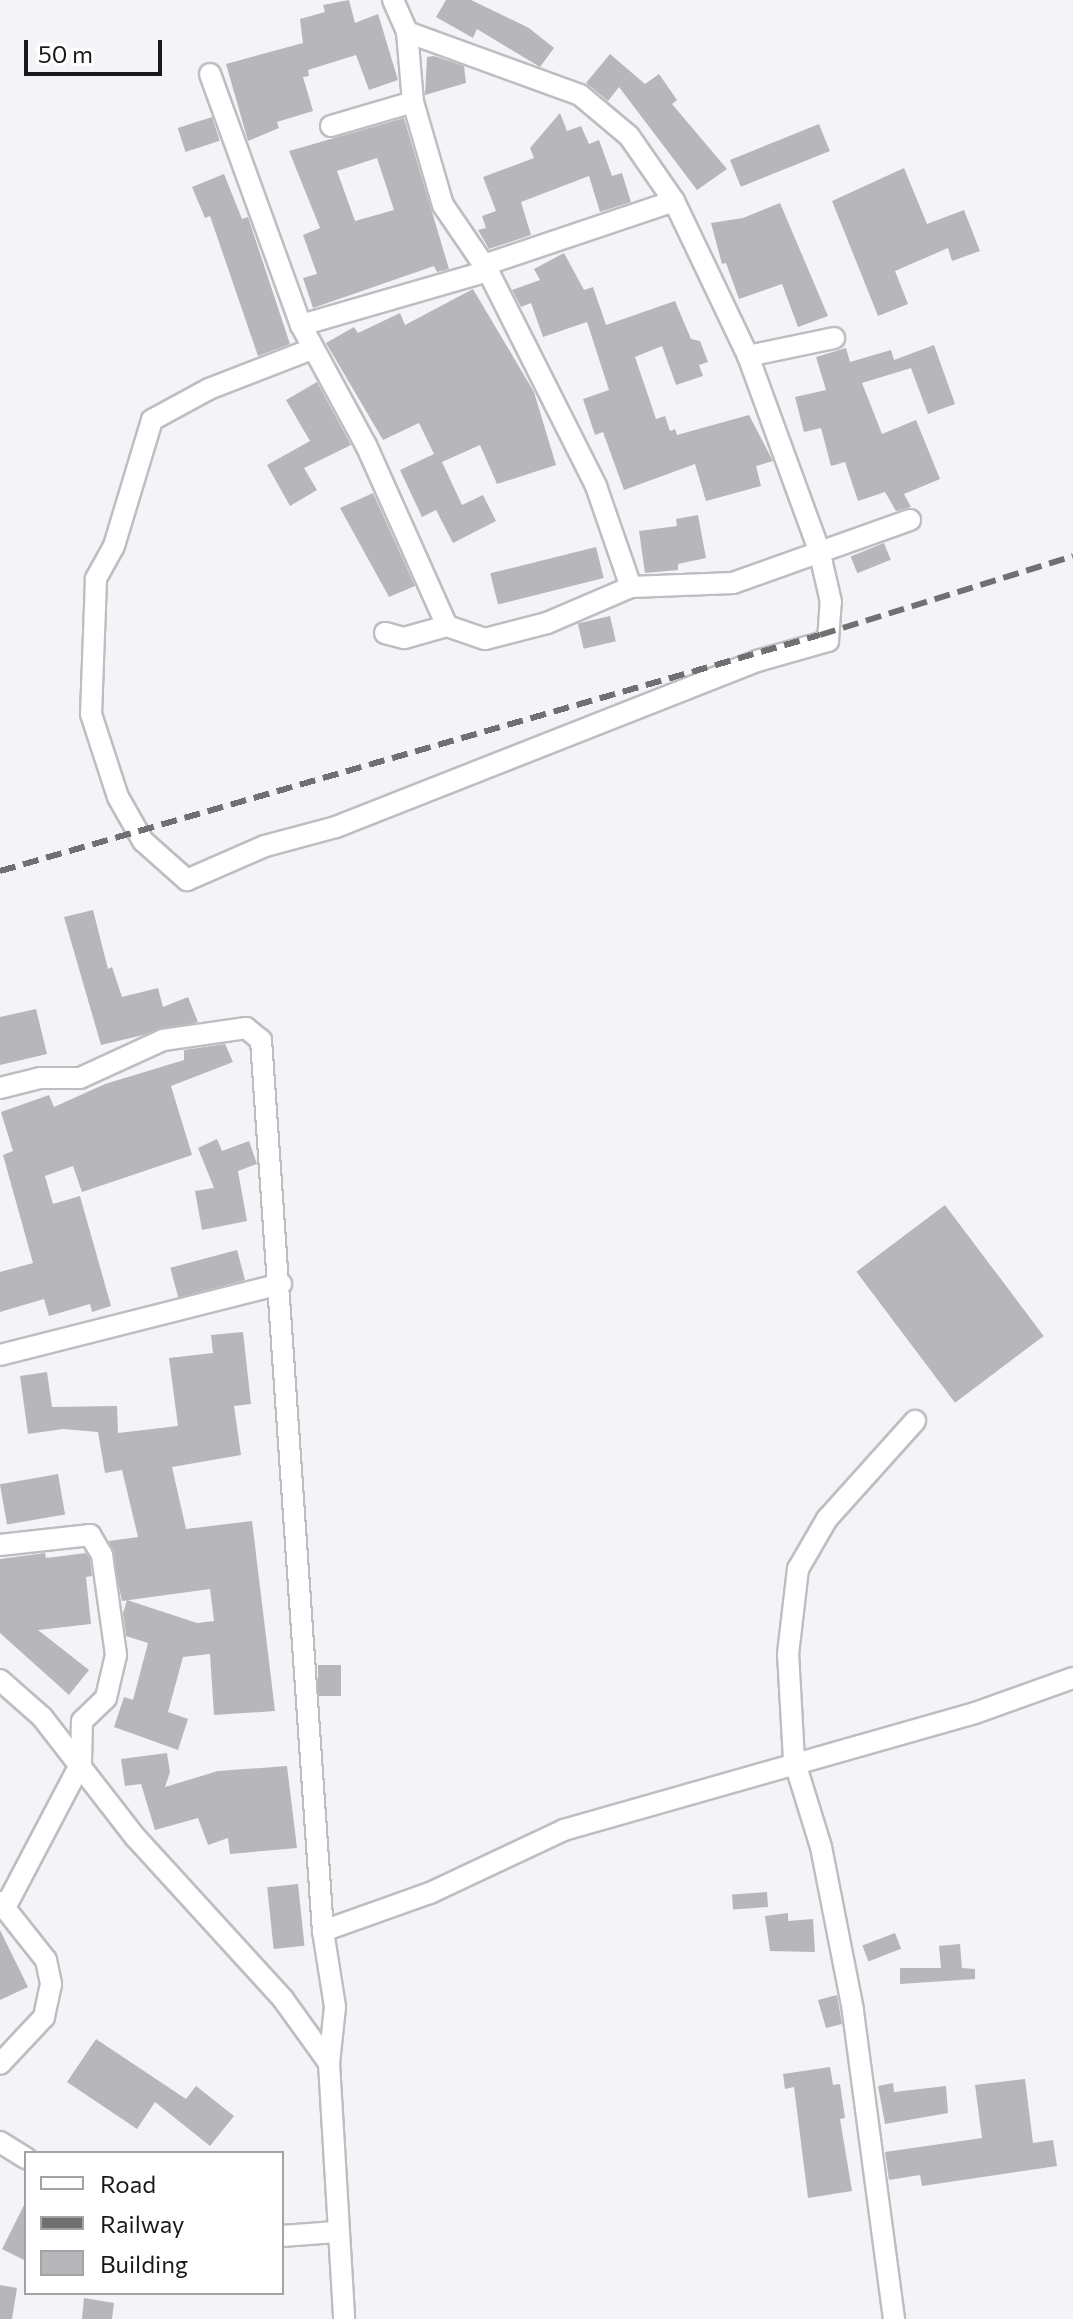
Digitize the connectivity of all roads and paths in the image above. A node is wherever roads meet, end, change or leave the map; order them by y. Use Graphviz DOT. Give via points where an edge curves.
graph roads {
  1 [pos="393,0"];
  2 [pos="407,32"];
  3 [pos="210,74"];
  4 [pos="413,102"];
  5 [pos="331,126"];
  6 [pos="674,201"];
  7 [pos="486,268"];
  8 [pos="301,325"];
  9 [pos="834,338"];
  10 [pos="312,349"];
  11 [pos="748,356"];
  12 [pos="910,520"];
  13 [pos="819,550"];
  14 [pos="631,587"];
  15 [pos="447,626"];
  16 [pos="385,633"];
  17 [pos="0,1088"];
  18 [pos="281,1284"];
  19 [pos="0,1355"];
  20 [pos="915,1421"];
  21 [pos="0,1545"];
  22 [pos="1073,1678"];
  23 [pos="0,1680"];
  24 [pos="794,1760"];
  25 [pos="81,1763"];
  26 [pos="3,1905"];
  27 [pos="323,1931"];
  28 [pos="329,2063"];
  29 [pos="0,2064"];
  30 [pos="0,2142"];
  31 [pos="24,2157"];
  32 [pos="336,2232"];
  33 [pos="284,2236"];
  34 [pos="344,2319"];
  35 [pos="894,2319"];
  1 -- 2 [label="street"];
  2 -- 4 [label="street"];
  2 -- 6 [label="street" via="580,95 629,136"];
  3 -- 8 [label="street"];
  4 -- 5 [label="street"];
  4 -- 7 [label="street" via="443,205"];
  6 -- 7 [label="street"];
  6 -- 11 [label="street"];
  7 -- 8 [label="street"];
  7 -- 14 [label="street" via="596,486"];
  8 -- 10 [label="street"];
  9 -- 11 [label="street"];
  10 -- 13 [label="street" via="209,389 152,420 114,546 96,579 91,714 118,797 143,841 187,880 757,661 828,641 831,602"];
  10 -- 15 [label="street" via="366,445"];
  11 -- 13 [label="street"];
  12 -- 13 [label="street"];
  13 -- 14 [label="street" via="733,583"];
  14 -- 15 [label="street" via="547,623 485,639"];
  15 -- 16 [label="street" via="404,638"];
  17 -- 18 [label="street" via="40,1078 80,1078 163,1040 246,1028 255,1032 261,1040"];
  18 -- 19 [label="street"];
  18 -- 27 [label="street"];
  20 -- 24 [label="street" via="827,1519 798,1569 788,1654"];
  21 -- 25 [label="street" via="90,1535 102,1555 116,1655 106,1698 82,1721"];
  22 -- 24 [label="street" via="975,1713"];
  23 -- 25 [label="street"];
  24 -- 27 [label="street" via="564,1830 430,1893"];
  24 -- 35 [label="street" via="821,1847 853,2010"];
  25 -- 26 [label="street"];
  25 -- 28 [label="street" via="136,1838 283,1999"];
  26 -- 29 [label="street" via="46,1960 51,1984 44,2017"];
  27 -- 28 [label="street" via="335,2007"];
  28 -- 32 [label="street" via="337,2128"];
  30 -- 31 [label="street"];
  32 -- 33 [label="street"];
  32 -- 34 [label="street"];
}
